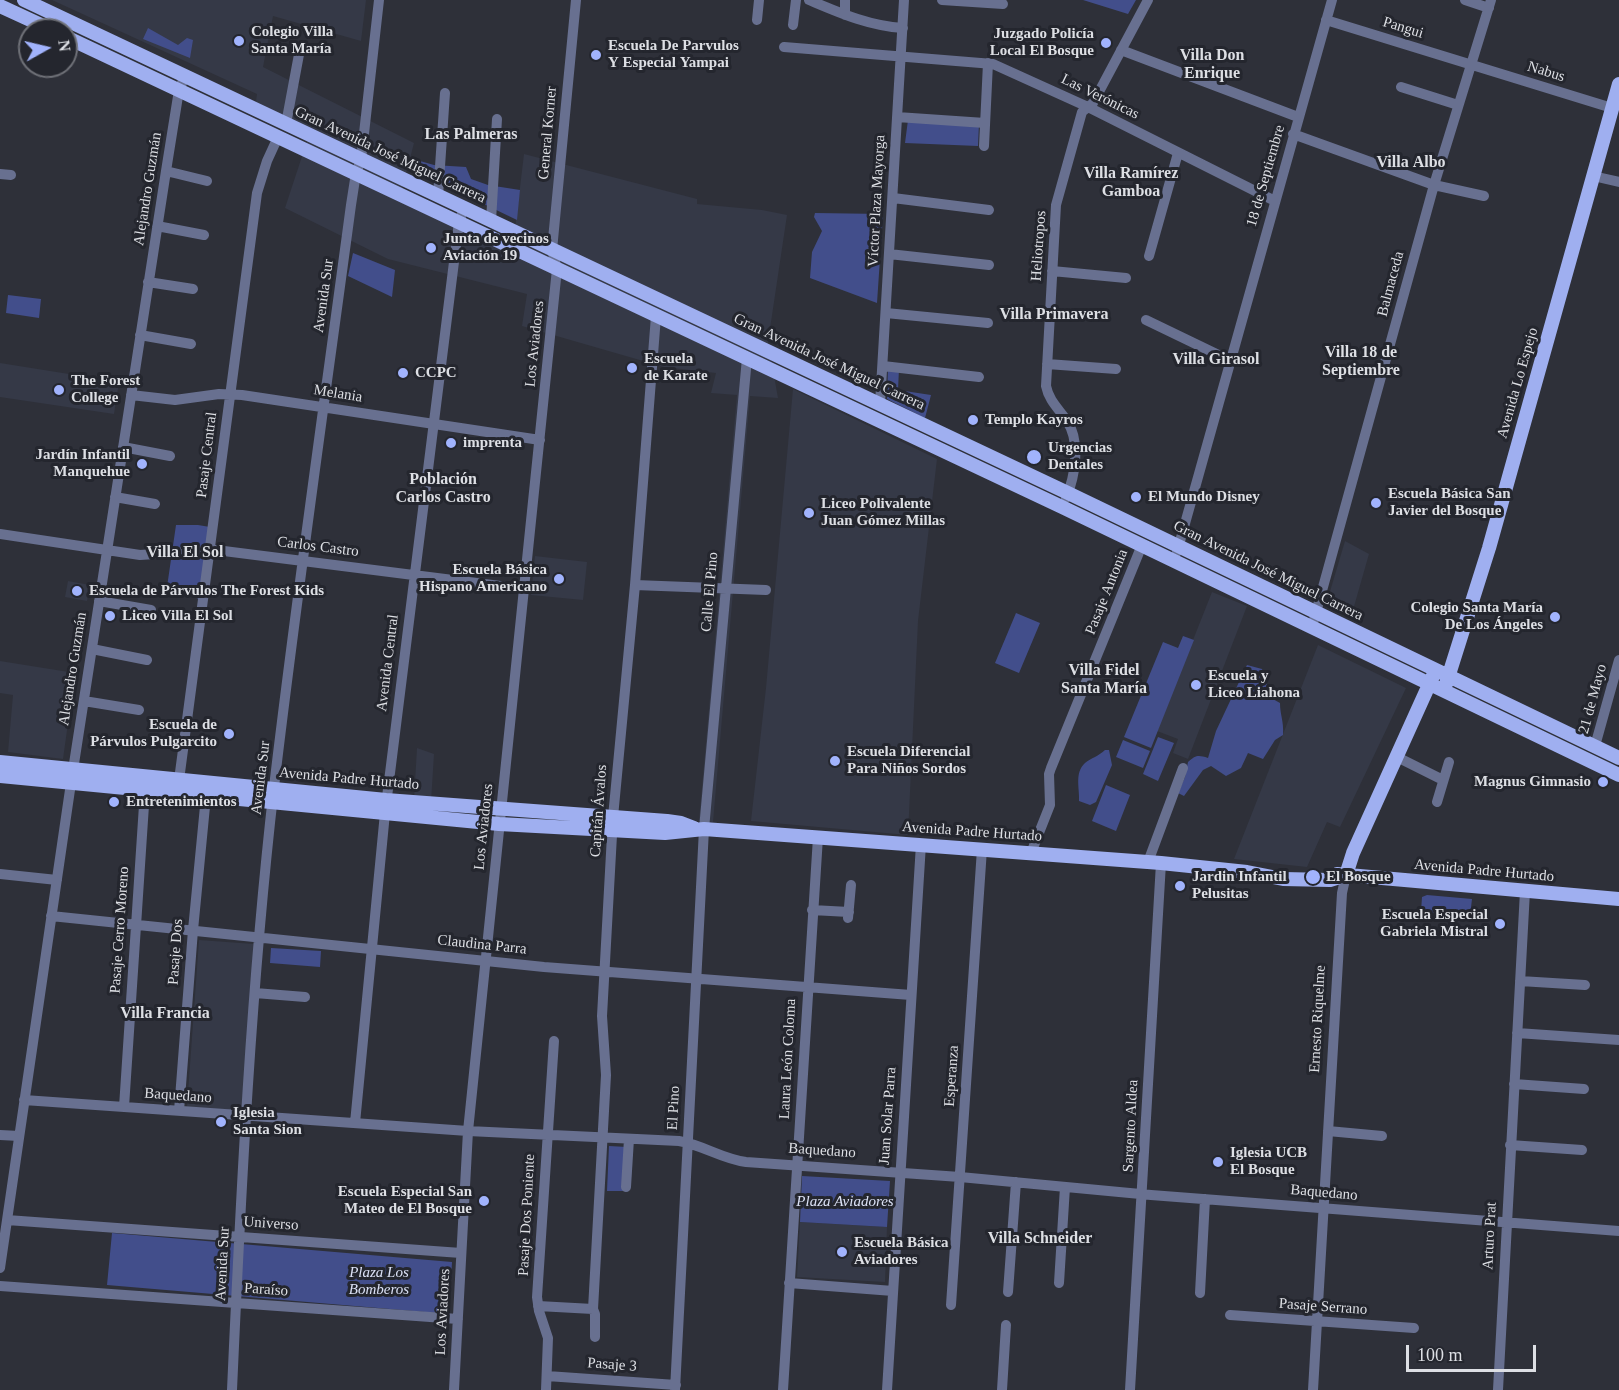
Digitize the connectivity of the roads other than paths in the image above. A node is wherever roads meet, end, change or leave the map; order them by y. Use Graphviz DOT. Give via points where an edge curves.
graph roads {
  1 [pos="24,0"];
  2 [pos="379,0"];
  3 [pos="576,0"];
  4 [pos="759,0"];
  5 [pos="796,0"];
  6 [pos="809,0"];
  7 [pos="845,0"];
  8 [pos="904,0"];
  9 [pos="942,0"];
  10 [pos="1148,0"];
  11 [pos="1332,0"];
  12 [pos="1465,0"];
  13 [pos="1003,4"];
  14 [pos="1490,4"];
  15 [pos="0,6"];
  16 [pos="844,15"];
  17 [pos="26,18"];
  18 [pos="757,20"];
  19 [pos="1326,20"];
  20 [pos="793,25"];
  21 [pos="903,28"];
  22 [pos="78,43"];
  23 [pos="784,47"];
  24 [pos="300,49"];
  25 [pos="1121,50"];
  26 [pos="901,57"];
  27 [pos="988,63"];
  28 [pos="1471,64"];
  29 [pos="185,76"];
  30 [pos="1619,84"];
  31 [pos="1401,87"];
  32 [pos="179,90"];
  33 [pos="445,93"];
  34 [pos="1458,105"];
  35 [pos="1088,108"];
  36 [pos="1612,108"];
  37 [pos="897,117"];
  38 [pos="1298,117"];
  39 [pos="497,119"];
  40 [pos="986,123"];
  41 [pos="285,124"];
  42 [pos="1293,134"];
  43 [pos="278,137"];
  44 [pos="984,146"];
  45 [pos="1178,153"];
  46 [pos="358,167"];
  47 [pos="166,171"];
  48 [pos="1593,176"];
  49 [pos="207,181"];
  50 [pos="1619,182"];
  51 [pos="1434,185"];
  52 [pos="438,196"];
  53 [pos="1484,196"];
  54 [pos="893,198"];
  55 [pos="1275,201"];
  56 [pos="464,208"];
  57 [pos="989,210"];
  58 [pos="491,221"];
  59 [pos="459,222"];
  60 [pos="157,226"];
  61 [pos="204,235"];
  62 [pos="552,250"];
  63 [pos="889,254"];
  64 [pos="1149,256"];
  65 [pos="988,265"];
  66 [pos="557,269"];
  67 [pos="1052,271"];
  68 [pos="1126,278"];
  69 [pos="148,282"];
  70 [pos="193,289"];
  71 [pos="886,313"];
  72 [pos="656,315"];
  73 [pos="1146,320"];
  74 [pos="988,323"];
  75 [pos="140,335"];
  76 [pos="191,344"];
  77 [pos="762,349"];
  78 [pos="747,358"];
  79 [pos="1231,361"];
  80 [pos="1047,364"];
  81 [pos="883,366"];
  82 [pos="1116,369"];
  83 [pos="979,376"];
  84 [pos="230,394"];
  85 [pos="131,395"];
  86 [pos="880,404"];
  87 [pos="324,407"];
  88 [pos="862,412"];
  89 [pos="433,424"];
  90 [pos="540,440"];
  91 [pos="123,447"];
  92 [pos="170,456"];
  93 [pos="115,497"];
  94 [pos="1065,500"];
  95 [pos="155,504"];
  96 [pos="0,534"];
  97 [pos="1142,545"];
  98 [pos="1179,547"];
  99 [pos="107,549"];
  100 [pos="210,550"];
  101 [pos="1174,560"];
  102 [pos="303,561"];
  103 [pos="415,574"];
  104 [pos="634,585"];
  105 [pos="725,588"];
  106 [pos="524,589"];
  107 [pos="766,590"];
  108 [pos="99,601"];
  109 [pos="151,610"];
  110 [pos="1316,613"];
  111 [pos="1312,627"];
  112 [pos="92,649"];
  113 [pos="147,660"];
  114 [pos="1619,660"];
  115 [pos="1435,670"];
  116 [pos="1449,676"];
  117 [pos="1430,684"];
  118 [pos="1444,690"];
  119 [pos="84,701"];
  120 [pos="139,710"];
  121 [pos="1595,746"];
  122 [pos="1397,757"];
  123 [pos="1619,758"];
  124 [pos="0,762"];
  125 [pos="1449,762"];
  126 [pos="73,768"];
  127 [pos="1183,768"];
  128 [pos="1619,775"];
  129 [pos="0,776"];
  130 [pos="180,780"];
  131 [pos="1443,780"];
  132 [pos="71,783"];
  133 [pos="145,790"];
  134 [pos="206,796"];
  135 [pos="273,796"];
  136 [pos="1437,802"];
  137 [pos="386,806"];
  138 [pos="500,808"];
  139 [pos="499,824"];
  140 [pos="612,824"];
  141 [pos="699,828"];
  142 [pos="818,837"];
  143 [pos="921,844"];
  144 [pos="982,849"];
  145 [pos="1031,853"];
  146 [pos="1155,863"];
  147 [pos="0,874"];
  148 [pos="1346,875"];
  149 [pos="57,880"];
  150 [pos="851,885"];
  151 [pos="1525,891"];
  152 [pos="1619,899"];
  153 [pos="812,910"];
  154 [pos="51,916"];
  155 [pos="135,925"];
  156 [pos="193,930"];
  157 [pos="259,936"];
  158 [pos="372,948"];
  159 [pos="485,961"];
  160 [pos="605,971"];
  161 [pos="696,978"];
  162 [pos="1520,981"];
  163 [pos="1585,985"];
  164 [pos="807,987"];
  165 [pos="255,993"];
  166 [pos="911,995"];
  167 [pos="304,997"];
  168 [pos="1517,1033"];
  169 [pos="1619,1040"];
  170 [pos="554,1041"];
  171 [pos="1514,1084"];
  172 [pos="1584,1089"];
  173 [pos="24,1100"];
  174 [pos="124,1107"];
  175 [pos="179,1111"];
  176 [pos="247,1116"];
  177 [pos="355,1123"];
  178 [pos="468,1131"];
  179 [pos="1328,1131"];
  180 [pos="0,1135"];
  181 [pos="547,1135"];
  182 [pos="19,1136"];
  183 [pos="1382,1136"];
  184 [pos="604,1138"];
  185 [pos="629,1139"];
  186 [pos="687,1142"];
  187 [pos="1510,1145"];
  188 [pos="1582,1150"];
  189 [pos="796,1164"];
  190 [pos="900,1172"];
  191 [pos="960,1177"];
  192 [pos="1016,1182"];
  193 [pos="626,1187"];
  194 [pos="1065,1187"];
  195 [pos="1142,1194"];
  196 [pos="1205,1199"];
  197 [pos="1324,1208"];
  198 [pos="7,1220"];
  199 [pos="1506,1223"];
  200 [pos="1619,1231"];
  201 [pos="239,1237"];
  202 [pos="461,1253"];
  203 [pos="0,1268"];
  204 [pos="789,1283"];
  205 [pos="1059,1283"];
  206 [pos="0,1286"];
  207 [pos="893,1291"];
  208 [pos="1008,1292"];
  209 [pos="1200,1293"];
  210 [pos="236,1303"];
  211 [pos="951,1305"];
  212 [pos="538,1306"];
  213 [pos="593,1309"];
  214 [pos="1230,1315"];
  215 [pos="458,1319"];
  216 [pos="1317,1321"];
  217 [pos="1006,1325"];
  218 [pos="1414,1328"];
  219 [pos="595,1337"];
  220 [pos="547,1376"];
  221 [pos="676,1388"];
  222 [pos="232,1390"];
  223 [pos="454,1390"];
  224 [pos="546,1390"];
  225 [pos="783,1390"];
  226 [pos="887,1390"];
  227 [pos="1002,1390"];
  228 [pos="1130,1390"];
  229 [pos="1313,1390"];
  230 [pos="1498,1390"];
  1 -- 29 [label="main road, Gran Avenida José Miguel Carrera"];
  2 -- 46 [label="street, Avenida Sur"];
  3 -- 62 [label="street, General Korner"];
  4 -- 18 [label="street"];
  5 -- 20 [label="street"];
  6 -- 16 [label="street"];
  7 -- 16 [label="street"];
  8 -- 21 [label="street, Víctor Plaza Mayorga"];
  9 -- 13 [label="street"];
  10 -- 25 [label="street, Heliotropos"];
  11 -- 19 [label="street, 18 de Septiembre"];
  12 -- 14 [label="street"];
  14 -- 28 [label="street, Balmaceda"];
  15 -- 17 [label="main road"];
  16 -- 21 [label="street"];
  19 -- 28 [label="street, Pangui"];
  19 -- 38 [label="street, 18 de Septiembre"];
  21 -- 26 [label="street, Víctor Plaza Mayorga"];
  22 -- 32 [label="main road, Gran Avenida José Miguel Carrera"];
  23 -- 26 [label="street, Las Verónicas"];
  24 -- 41 [label="street"];
  25 -- 35 [label="street, Heliotropos"];
  25 -- 38 [label="street"];
  26 -- 27 [label="street, Las Verónicas"];
  26 -- 37 [label="street, Víctor Plaza Mayorga"];
  27 -- 35 [label="street, Las Verónicas"];
  27 -- 40 [label="street"];
  28 -- 34 [label="street, Balmaceda"];
  28 -- 36 [label="street, Nabus"];
  29 -- 32 [label="street, Alejandro Guzmán"];
  29 -- 41 [label="main road, Gran Avenida José Miguel Carrera"];
  30 -- 36 [label="main road, Avenida Lo Espejo"];
  31 -- 34 [label="street"];
  32 -- 43 [label="main road, Gran Avenida José Miguel Carrera"];
  32 -- 47 [label="street, Alejandro Guzmán"];
  33 -- 52 [label="street"];
  34 -- 51 [label="street, Balmaceda"];
  35 -- 45 [label="street, Las Verónicas"];
  35 -- 67 [label="street, Heliotropos" via="1082,112 1059,191"];
  36 -- 48 [label="main road, Avenida Lo Espejo"];
  37 -- 40 [label="street"];
  37 -- 54 [label="street, Víctor Plaza Mayorga"];
  38 -- 42 [label="street, 18 de Septiembre"];
  39 -- 58 [label="street"];
  40 -- 44 [label="street"];
  41 -- 46 [label="main road, Gran Avenida José Miguel Carrera"];
  42 -- 51 [label="street"];
  42 -- 55 [label="street, 18 de Septiembre"];
  43 -- 46 [label="main road, Gran Avenida José Miguel Carrera"];
  43 -- 84 [label="street, Pasaje Central" via="257,194"];
  45 -- 55 [label="street, Las Verónicas"];
  45 -- 64 [label="street"];
  46 -- 52 [label="main road, Gran Avenida José Miguel Carrera"];
  46 -- 59 [label="main road, Gran Avenida José Miguel Carrera"];
  46 -- 87 [label="street, Avenida Sur"];
  47 -- 49 [label="street"];
  47 -- 60 [label="street, Alejandro Guzmán"];
  48 -- 50 [label="street"];
  48 -- 116 [label="main road, Avenida Lo Espejo" via="1489,548"];
  51 -- 53 [label="street"];
  51 -- 110 [label="street, Balmaceda"];
  52 -- 56 [label="main road, Gran Avenida José Miguel Carrera"];
  54 -- 57 [label="street"];
  54 -- 63 [label="street, Víctor Plaza Mayorga"];
  55 -- 79 [label="street, 18 de Septiembre"];
  56 -- 58 [label="main road, Gran Avenida José Miguel Carrera"];
  56 -- 59 [label="street, Avenida Central"];
  58 -- 62 [label="main road, Gran Avenida José Miguel Carrera"];
  59 -- 66 [label="main road, Gran Avenida José Miguel Carrera"];
  59 -- 89 [label="street, Avenida Central"];
  60 -- 61 [label="street"];
  60 -- 69 [label="street, Alejandro Guzmán"];
  62 -- 66 [label="street, General Korner"];
  62 -- 77 [label="main road, Gran Avenida José Miguel Carrera"];
  63 -- 65 [label="street"];
  63 -- 71 [label="street, Víctor Plaza Mayorga"];
  66 -- 72 [label="main road, Gran Avenida José Miguel Carrera"];
  66 -- 90 [label="street, Los Aviadores"];
  67 -- 68 [label="street"];
  67 -- 80 [label="street, Heliotropos"];
  69 -- 70 [label="street"];
  69 -- 75 [label="street, Alejandro Guzmán"];
  71 -- 74 [label="street"];
  71 -- 81 [label="street, Víctor Plaza Mayorga"];
  72 -- 78 [label="main road, Gran Avenida José Miguel Carrera"];
  72 -- 104 [label="street, Capitán Ávalos"];
  73 -- 79 [label="street"];
  75 -- 76 [label="street"];
  75 -- 85 [label="street, Alejandro Guzmán"];
  77 -- 78 [label="main road"];
  77 -- 86 [label="main road, Gran Avenida José Miguel Carrera"];
  78 -- 88 [label="main road, Gran Avenida José Miguel Carrera"];
  78 -- 105 [label="street, Calle El Pino"];
  79 -- 98 [label="street, 18 de Septiembre"];
  80 -- 82 [label="street"];
  80 -- 94 [label="street, Heliotropos" via="1047,392 1075,440 1073,471"];
  81 -- 83 [label="street"];
  81 -- 86 [label="street, Víctor Plaza Mayorga"];
  84 -- 85 [label="street, Melania" via="175,400"];
  84 -- 87 [label="street, Melania"];
  84 -- 100 [label="street, Pasaje Central"];
  85 -- 91 [label="street, Alejandro Guzmán"];
  86 -- 88 [label="main road"];
  86 -- 94 [label="main road, Gran Avenida José Miguel Carrera"];
  87 -- 89 [label="street, Melania"];
  87 -- 102 [label="street, Avenida Sur"];
  88 -- 94 [label="main road, Gran Avenida José Miguel Carrera"];
  89 -- 90 [label="street, Melania"];
  89 -- 103 [label="street, Avenida Central"];
  90 -- 106 [label="street, Los Aviadores"];
  91 -- 92 [label="street"];
  91 -- 93 [label="street, Alejandro Guzmán"];
  93 -- 95 [label="street"];
  93 -- 99 [label="street, Alejandro Guzmán"];
  94 -- 97 [label="main road, Gran Avenida José Miguel Carrera"];
  94 -- 98 [label="main road, Gran Avenida José Miguel Carrera"];
  96 -- 99 [label="street, Carlos Castro"];
  97 -- 101 [label="main road, Gran Avenida José Miguel Carrera"];
  97 -- 145 [label="street, Pasaje Antonia" via="1051,768 1050,805"];
  98 -- 101 [label="street, 18 de Septiembre"];
  98 -- 110 [label="main road, Gran Avenida José Miguel Carrera"];
  99 -- 100 [label="street, Carlos Castro" via="149,555"];
  99 -- 108 [label="street, Alejandro Guzmán"];
  100 -- 102 [label="street, Carlos Castro"];
  100 -- 130 [label="street, Pasaje Central"];
  101 -- 111 [label="main road, Gran Avenida José Miguel Carrera"];
  102 -- 103 [label="street, Carlos Castro"];
  102 -- 135 [label="street, Avenida Sur"];
  103 -- 106 [label="street, Carlos Castro"];
  103 -- 137 [label="street, Avenida Central"];
  104 -- 105 [label="street"];
  104 -- 140 [label="street, Capitán Ávalos"];
  105 -- 107 [label="street"];
  105 -- 141 [label="street, Calle El Pino"];
  106 -- 138 [label="street, Los Aviadores"];
  108 -- 109 [label="street"];
  108 -- 112 [label="street, Alejandro Guzmán"];
  110 -- 111 [label="street, Balmaceda"];
  110 -- 115 [label="main road, Gran Avenida José Miguel Carrera"];
  111 -- 117 [label="main road, Gran Avenida José Miguel Carrera"];
  112 -- 113 [label="street"];
  112 -- 119 [label="street, Alejandro Guzmán"];
  114 -- 121 [label="street, 21 de Mayo"];
  115 -- 116 [label="main road, Gran Avenida José Miguel Carrera"];
  115 -- 117 [label="main road, Ernesto Riquelme"];
  116 -- 118 [label="main road, Avenida Lo Espejo"];
  116 -- 121 [label="main road, Gran Avenida José Miguel Carrera"];
  117 -- 118 [label="main road, Gran Avenida José Miguel Carrera"];
  117 -- 122 [label="main road, Ernesto Riquelme"];
  118 -- 128 [label="main road, Gran Avenida José Miguel Carrera"];
  119 -- 120 [label="street"];
  119 -- 126 [label="street, Alejandro Guzmán"];
  121 -- 123 [label="main road, Gran Avenida José Miguel Carrera"];
  122 -- 131 [label="street"];
  122 -- 148 [label="main road, Ernesto Riquelme"];
  124 -- 126 [label="main road, Avenida Padre Hurtado"];
  125 -- 131 [label="street"];
  126 -- 130 [label="main road, Avenida Padre Hurtado"];
  126 -- 132 [label="street, Alejandro Guzmán"];
  127 -- 146 [label="street, Sargento Aldea"];
  129 -- 132 [label="main road, Avenida Padre Hurtado"];
  130 -- 135 [label="main road, Avenida Padre Hurtado"];
  131 -- 136 [label="street"];
  132 -- 133 [label="main road, Avenida Padre Hurtado"];
  132 -- 149 [label="street, Alejandro Guzmán"];
  133 -- 134 [label="main road, Avenida Padre Hurtado"];
  133 -- 155 [label="street, Pasaje Cerro Moreno"];
  134 -- 135 [label="main road, Avenida Padre Hurtado"];
  134 -- 156 [label="street, Pasaje Dos"];
  135 -- 137 [label="main road, Avenida Padre Hurtado"];
  135 -- 157 [label="street, Avenida Sur"];
  137 -- 138 [label="main road, Avenida Padre Hurtado"];
  137 -- 139 [label="main road, Avenida Padre Hurtado"];
  137 -- 158 [label="street, Avenida Central"];
  138 -- 139 [label="street, Los Aviadores"];
  138 -- 140 [label="main road, Avenida Padre Hurtado"];
  139 -- 140 [label="main road, Avenida Padre Hurtado"];
  139 -- 159 [label="street, Los Aviadores"];
  140 -- 141 [label="main road, Avenida Padre Hurtado" via="681,823"];
  140 -- 160 [label="street, Capitán Ávalos"];
  141 -- 142 [label="main road, Avenida Padre Hurtado"];
  141 -- 161 [label="street, El Pino"];
  142 -- 143 [label="main road, Avenida Padre Hurtado"];
  142 -- 153 [label="street, Laura León Coloma"];
  143 -- 144 [label="main road, Avenida Padre Hurtado"];
  143 -- 166 [label="street, Juan Solar Parra"];
  144 -- 145 [label="main road, Avenida Padre Hurtado"];
  144 -- 191 [label="street, Esperanza"];
  145 -- 146 [label="main road, Avenida Padre Hurtado"];
  146 -- 148 [label="main road, Avenida Padre Hurtado" via="1282,879 1330,880"];
  146 -- 195 [label="street, Sargento Aldea"];
  147 -- 149 [label="street"];
  148 -- 151 [label="main road, Avenida Padre Hurtado"];
  148 -- 179 [label="street, Ernesto Riquelme" via="1342,888"];
  149 -- 154 [label="street, Alejandro Guzmán"];
  150 -- 153 [label="street" via="848,915"];
  151 -- 152 [label="main road, Avenida Padre Hurtado"];
  151 -- 162 [label="street, Arturo Prat"];
  153 -- 164 [label="street, Laura León Coloma"];
  154 -- 155 [label="street, Claudina Parra"];
  154 -- 173 [label="street, Alejandro Guzmán"];
  155 -- 156 [label="street, Claudina Parra"];
  155 -- 174 [label="street, Pasaje Cerro Moreno"];
  156 -- 157 [label="street, Claudina Parra"];
  156 -- 175 [label="street, Pasaje Dos"];
  157 -- 158 [label="street, Claudina Parra"];
  157 -- 165 [label="street, Avenida Sur"];
  158 -- 159 [label="street, Claudina Parra"];
  158 -- 177 [label="street, Avenida Central"];
  159 -- 160 [label="street, Claudina Parra"];
  159 -- 178 [label="street, Los Aviadores"];
  160 -- 161 [label="street, Claudina Parra"];
  160 -- 184 [label="street, Capitán Ávalos"];
  161 -- 164 [label="street, Claudina Parra"];
  161 -- 186 [label="street, El Pino"];
  162 -- 163 [label="street"];
  162 -- 168 [label="street, Arturo Prat"];
  164 -- 166 [label="street, Claudina Parra"];
  164 -- 189 [label="street, Laura León Coloma"];
  165 -- 167 [label="street"];
  165 -- 176 [label="street, Avenida Sur"];
  166 -- 190 [label="street, Juan Solar Parra"];
  168 -- 169 [label="street"];
  168 -- 171 [label="street, Arturo Prat"];
  170 -- 181 [label="street, Pasaje Dos Poniente"];
  171 -- 172 [label="street"];
  171 -- 187 [label="street, Arturo Prat"];
  173 -- 174 [label="street, Baquedano"];
  173 -- 182 [label="street, Alejandro Guzmán"];
  174 -- 175 [label="street, Baquedano"];
  175 -- 176 [label="street, Baquedano"];
  176 -- 177 [label="street, Baquedano"];
  176 -- 201 [label="street, Avenida Sur"];
  177 -- 178 [label="street, Baquedano"];
  178 -- 181 [label="street, Baquedano"];
  178 -- 202 [label="street, Los Aviadores"];
  179 -- 183 [label="street"];
  179 -- 197 [label="street, Ernesto Riquelme"];
  180 -- 182 [label="street"];
  181 -- 184 [label="street, Baquedano"];
  181 -- 212 [label="street, Pasaje Dos Poniente"];
  182 -- 198 [label="street, Alejandro Guzmán"];
  184 -- 185 [label="street, Baquedano"];
  184 -- 213 [label="street, Capitán Ávalos"];
  185 -- 186 [label="street, Baquedano"];
  185 -- 193 [label="street"];
  186 -- 189 [label="street, Baquedano" via="733,1160"];
  186 -- 221 [label="street, El Pino"];
  187 -- 188 [label="street"];
  187 -- 199 [label="street, Arturo Prat"];
  189 -- 190 [label="street, Baquedano"];
  189 -- 204 [label="street, Laura León Coloma"];
  190 -- 191 [label="street, Baquedano"];
  190 -- 207 [label="street, Juan Solar Parra"];
  191 -- 192 [label="street, Baquedano"];
  191 -- 211 [label="street, Esperanza"];
  192 -- 194 [label="street, Baquedano"];
  192 -- 208 [label="street"];
  194 -- 195 [label="street, Baquedano"];
  194 -- 205 [label="street"];
  195 -- 196 [label="street, Baquedano"];
  195 -- 228 [label="street, Sargento Aldea"];
  196 -- 197 [label="street, Baquedano"];
  196 -- 209 [label="street"];
  197 -- 199 [label="street, Baquedano"];
  197 -- 216 [label="street, Ernesto Riquelme"];
  198 -- 201 [label="street, Universo"];
  198 -- 203 [label="street, Alejandro Guzmán"];
  199 -- 200 [label="street, Baquedano"];
  199 -- 230 [label="street, Arturo Prat"];
  201 -- 202 [label="street, Universo"];
  201 -- 210 [label="street, Avenida Sur"];
  202 -- 215 [label="street, Los Aviadores"];
  204 -- 207 [label="street"];
  204 -- 225 [label="street, Laura León Coloma"];
  206 -- 210 [label="street, Paraíso"];
  207 -- 226 [label="street, Juan Solar Parra"];
  210 -- 215 [label="street, Paraíso"];
  210 -- 222 [label="street, Avenida Sur"];
  212 -- 213 [label="street"];
  212 -- 220 [label="street, Pasaje Dos Poniente" via="548,1338"];
  213 -- 219 [label="street, Capitán Ávalos"];
  214 -- 216 [label="street, Pasaje Serrano"];
  215 -- 223 [label="street, Los Aviadores"];
  216 -- 218 [label="street, Pasaje Serrano"];
  216 -- 229 [label="street, Ernesto Riquelme"];
  217 -- 227 [label="street"];
  220 -- 221 [label="street, Pasaje 3"];
  220 -- 224 [label="street, Pasaje Dos Poniente"];
}
